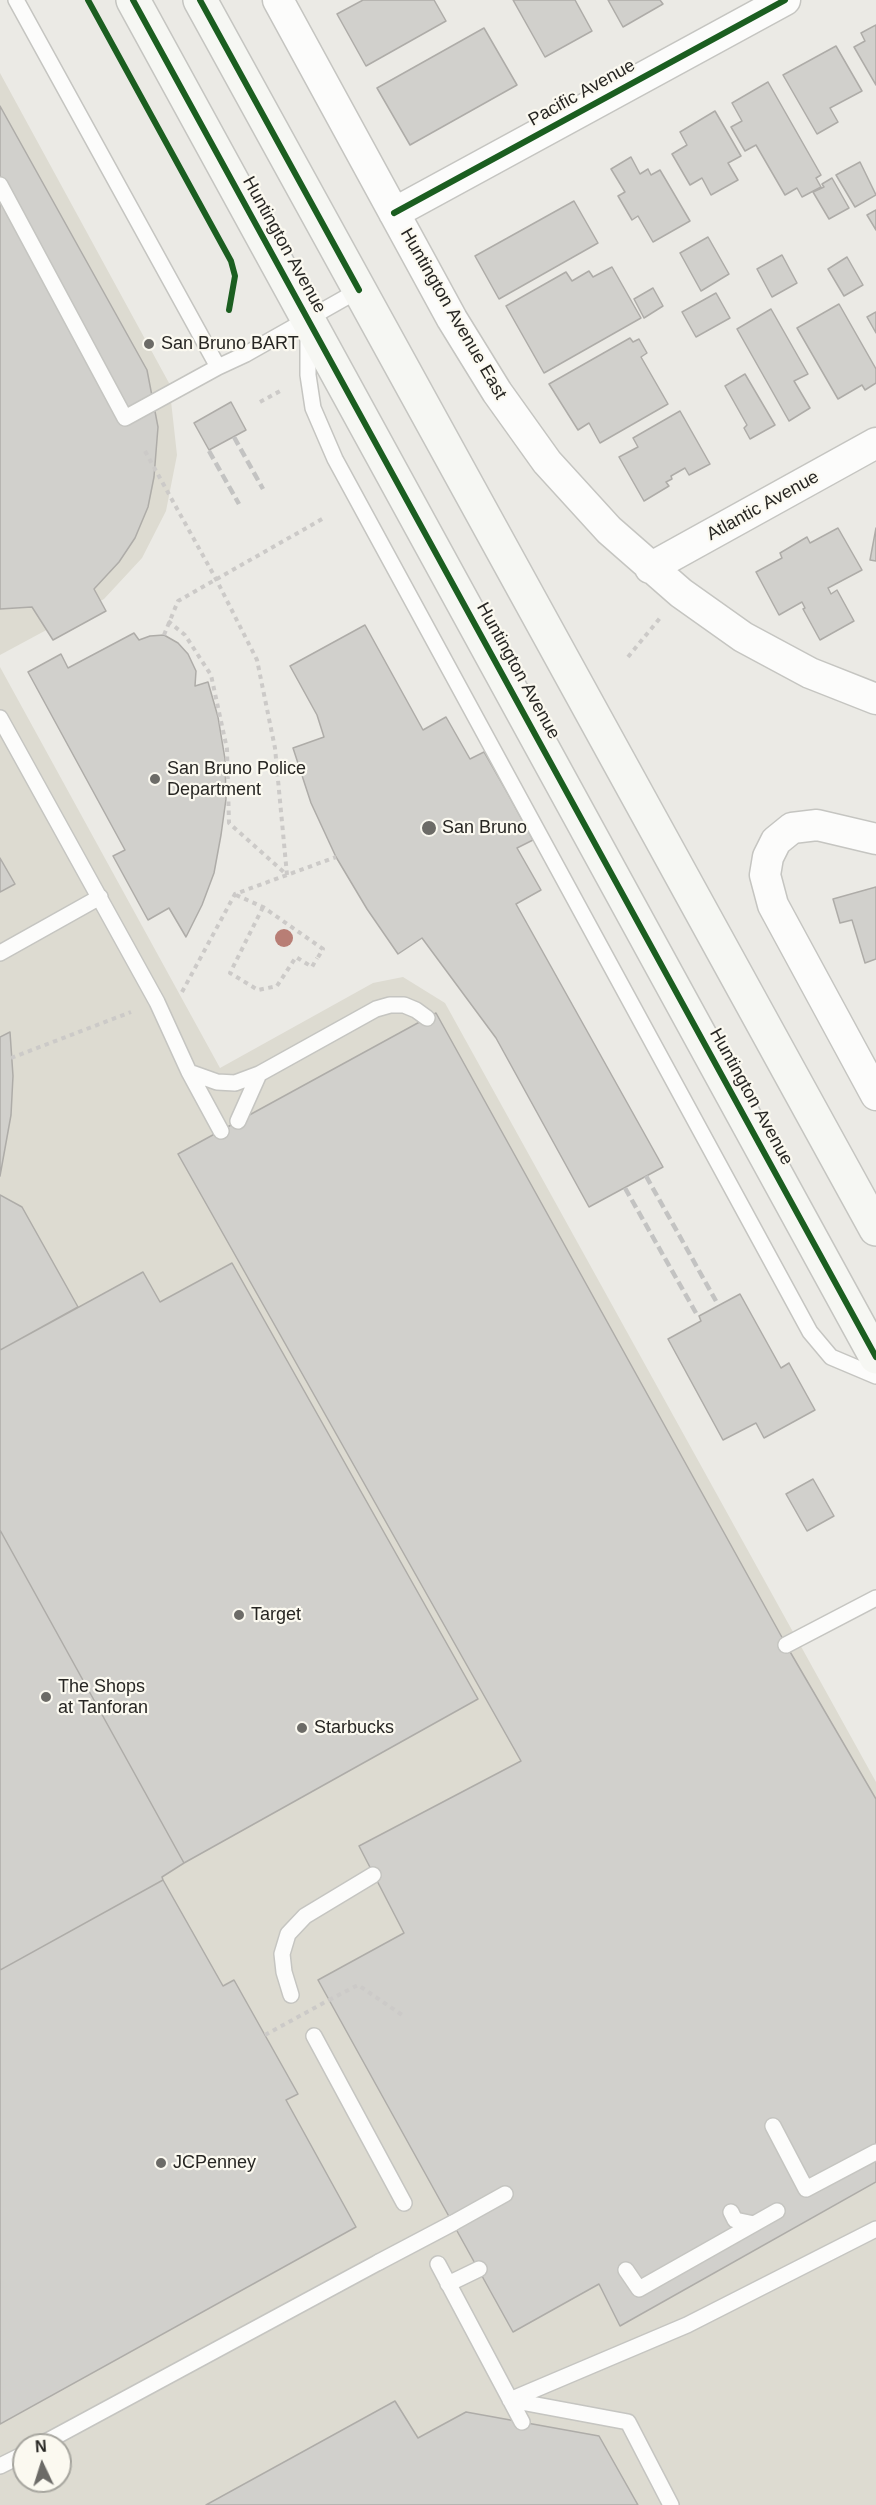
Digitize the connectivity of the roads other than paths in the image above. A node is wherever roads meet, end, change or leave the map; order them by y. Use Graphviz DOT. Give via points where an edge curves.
graph roads {
  1 [pos="16,0"];
  2 [pos="133,0"];
  3 [pos="201,0"];
  4 [pos="278,0"];
  5 [pos="784,0"];
  6 [pos="0,185"];
  7 [pos="394,213"];
  8 [pos="359,290"];
  9 [pos="308,319"];
  10 [pos="218,368"];
  11 [pos="876,443"];
  12 [pos="650,568"];
  13 [pos="876,699"];
  14 [pos="0,718"];
  15 [pos="876,839"];
  16 [pos="100,897"];
  17 [pos="0,953"];
  18 [pos="427,1018"];
  19 [pos="189,1072"];
  20 [pos="258,1074"];
  21 [pos="876,1095"];
  22 [pos="238,1121"];
  23 [pos="221,1131"];
  24 [pos="876,1229"];
  25 [pos="876,1357"];
  26 [pos="876,1376"];
  27 [pos="876,1598"];
  28 [pos="786,1645"];
  29 [pos="373,1875"];
  30 [pos="291,1995"];
  31 [pos="314,2036"];
  32 [pos="773,2126"];
  33 [pos="876,2152"];
  34 [pos="505,2194"];
  35 [pos="404,2203"];
  36 [pos="777,2211"];
  37 [pos="730,2212"];
  38 [pos="754,2224"];
  39 [pos="876,2229"];
  40 [pos="438,2264"];
  41 [pos="479,2269"];
  42 [pos="626,2270"];
  43 [pos="448,2284"];
  44 [pos="510,2400"];
  45 [pos="522,2422"];
  46 [pos="62,2433"];
  47 [pos="671,2505"];
  1 -- 10 [label="lane"];
  2 -- 9 [label="street, Huntington Avenue"];
  3 -- 8 [label="street"];
  4 -- 7 [label="street, Huntington Avenue East"];
  5 -- 7 [label="street, Pacific Avenue"];
  6 -- 10 [label="lane" via="125,418"];
  7 -- 12 [label="street, Huntington Avenue East" via="452,319 522,429 577,497"];
  8 -- 9 [label="lane"];
  8 -- 24 [label="street"];
  9 -- 10 [label="lane"];
  9 -- 25 [label="street, Huntington Avenue"];
  9 -- 26 [label="lane" via="313,408 335,459 810,1332 831,1357"];
  11 -- 12 [label="street, Atlantic Avenue"];
  12 -- 13 [label="street, Huntington Avenue East" via="743,638 810,673"];
  14 -- 16 [label="lane"];
  15 -- 21 [label="street" via="818,825 792,828 776,841 765,875 773,905"];
  16 -- 17 [label="lane"];
  16 -- 19 [label="lane" via="157,1002"];
  18 -- 20 [label="lane" via="404,1005 376,1009"];
  19 -- 20 [label="lane" via="217,1082 235,1083"];
  19 -- 23 [label="lane"];
  20 -- 22 [label="lane"];
  27 -- 28 [label="lane"];
  29 -- 30 [label="lane" via="305,1916 288,1934 282,1954"];
  31 -- 35 [label="lane"];
  32 -- 33 [label="lane" via="806,2189"];
  34 -- 46 [label="lane, bridge"];
  36 -- 38 [label="lane"];
  37 -- 38 [label="lane" via="735,2220"];
  38 -- 42 [label="lane" via="639,2289"];
  39 -- 44 [label="lane" via="687,2325"];
  40 -- 43 [label="lane"];
  41 -- 43 [label="lane"];
  43 -- 44 [label="lane"];
  44 -- 45 [label="lane"];
  44 -- 47 [label="lane" via="628,2422"];
}
